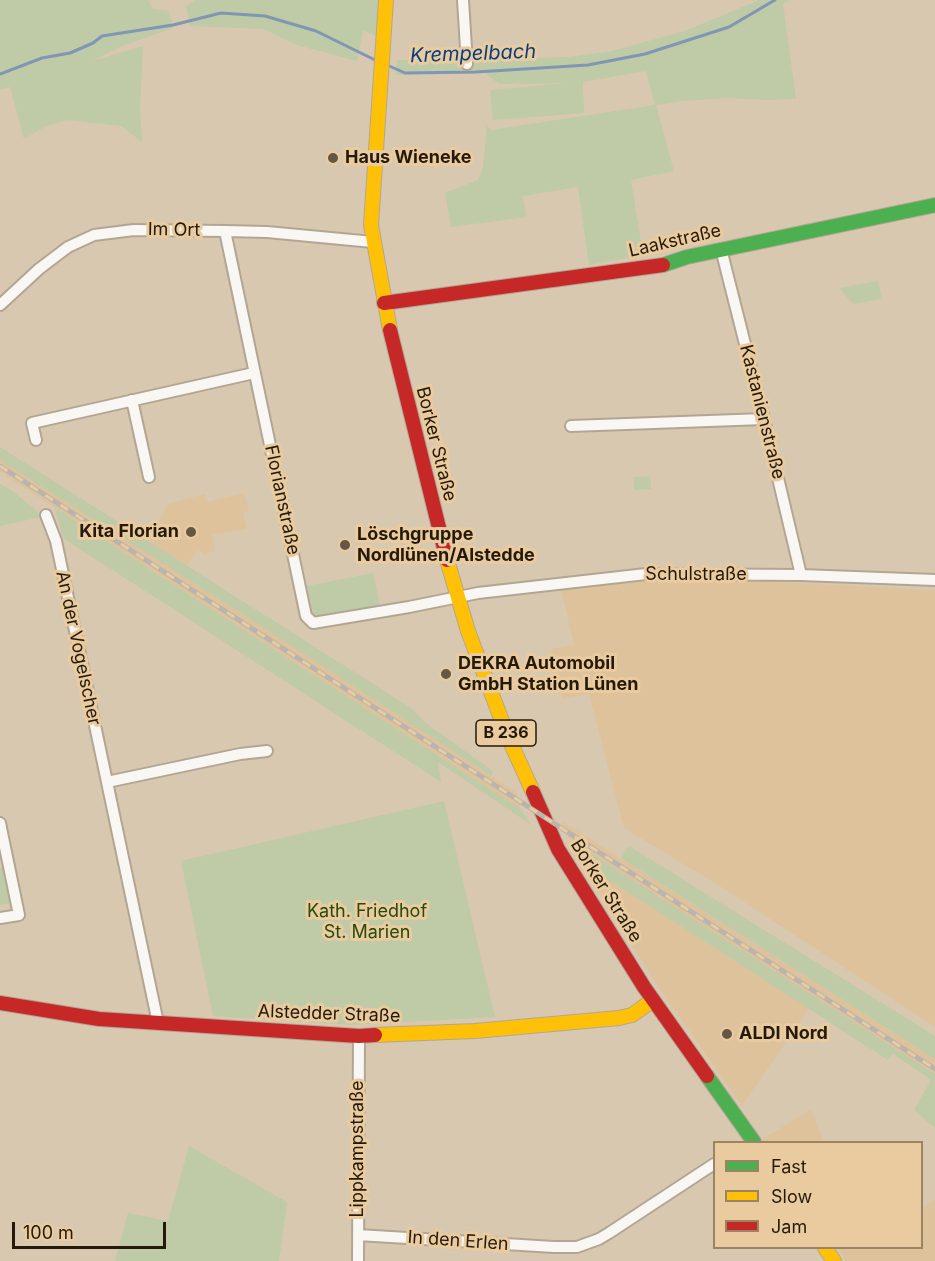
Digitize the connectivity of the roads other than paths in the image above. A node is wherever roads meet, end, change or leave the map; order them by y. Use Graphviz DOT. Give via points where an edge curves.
graph roads {
  1 [pos="386,0"];
  2 [pos="463,0"];
  3 [pos="467,64"];
  4 [pos="935,205"];
  5 [pos="225,231"];
  6 [pos="373,243"];
  7 [pos="721,249"];
  8 [pos="384,303"];
  9 [pos="0,305"];
  10 [pos="254,373"];
  11 [pos="132,400"];
  12 [pos="764,418"];
  13 [pos="571,426"];
  14 [pos="36,440"];
  15 [pos="149,477"];
  16 [pos="46,514"];
  17 [pos="801,575"];
  18 [pos="935,580"];
  19 [pos="457,597"];
  20 [pos="267,751"];
  21 [pos="107,782"];
  22 [pos="0,823"];
  23 [pos="0,918"];
  24 [pos="653,1000"];
  25 [pos="0,1003"];
  26 [pos="158,1023"];
  27 [pos="359,1036"];
  28 [pos="750,1141"];
  29 [pos="713,1165"];
  30 [pos="358,1235"];
  31 [pos="358,1261"];
  1 -- 6 [label="main road, Borker Straße / B 236" via="372,200"];
  2 -- 3 [label="street"];
  4 -- 7 [label="main road, Laakstraße"];
  5 -- 6 [label="street, Im Ort"];
  5 -- 9 [label="street, Im Ort" via="134,230 94,235 46,264"];
  5 -- 10 [label="street, Florianstraße"];
  6 -- 8 [label="main road, Borker Straße / B 236"];
  7 -- 8 [label="main road, Laakstraße" via="649,268"];
  7 -- 12 [label="street, Kastanienstraße"];
  8 -- 19 [label="main road, Borker Straße / B 236"];
  10 -- 11 [label="street"];
  10 -- 19 [label="street, Florianstraße" via="309,620 318,623"];
  11 -- 14 [label="street" via="32,423"];
  11 -- 15 [label="street"];
  12 -- 13 [label="street"];
  12 -- 17 [label="street, Kastanienstraße"];
  16 -- 21 [label="street, An der Vogelscher" via="56,541"];
  17 -- 18 [label="street, Schulstraße"];
  17 -- 19 [label="street, Schulstraße" via="646,574"];
  19 -- 24 [label="main road, Borker Straße / B 236" via="491,696 549,831"];
  20 -- 21 [label="street"];
  21 -- 26 [label="street, An der Vogelscher"];
  22 -- 23 [label="street" via="19,915"];
  24 -- 27 [label="main road, Alstedder Straße" via="632,1015 620,1018"];
  24 -- 28 [label="main road, Borker Straße / B 236"];
  25 -- 26 [label="main road, Alstedder Straße" via="74,1016"];
  26 -- 27 [label="main road, Alstedder Straße"];
  27 -- 30 [label="street, Lippkampstraße"];
  29 -- 30 [label="street, In den Erlen" via="599,1239 577,1247"];
  30 -- 31 [label="street, Lippkampstraße"];
}
